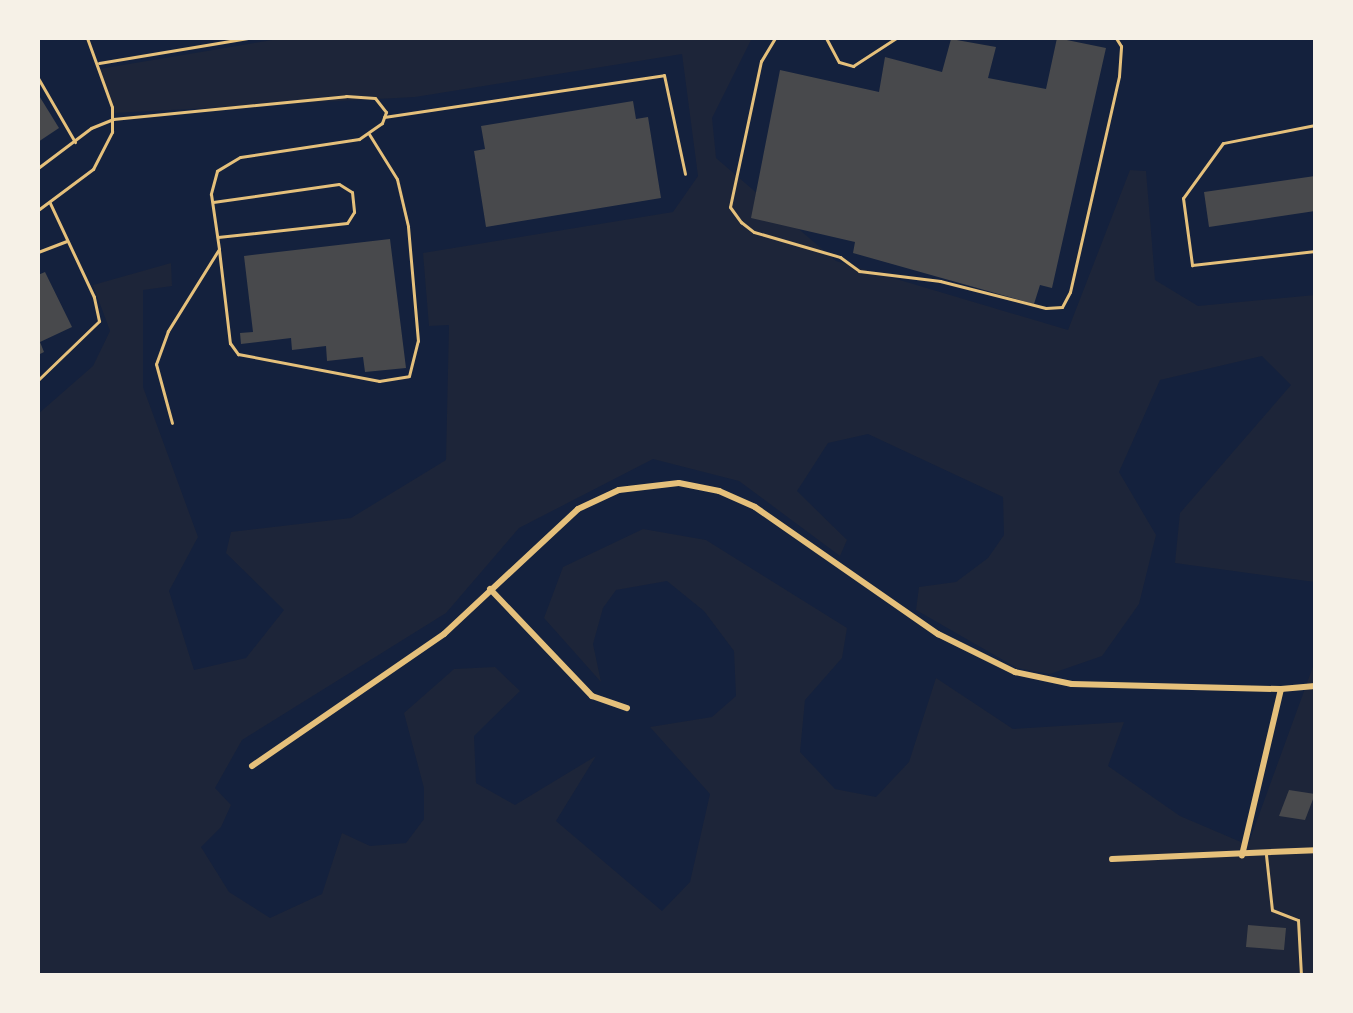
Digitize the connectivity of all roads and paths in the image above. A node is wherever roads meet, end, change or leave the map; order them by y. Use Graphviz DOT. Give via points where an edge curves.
graph roads {
  1 [pos="87,38"];
  2 [pos="248,38"];
  3 [pos="775,38"];
  4 [pos="826,38"];
  5 [pos="896,38"];
  6 [pos="1116,38"];
  7 [pos="99,63"];
  8 [pos="38,78"];
  9 [pos="384,117"];
  10 [pos="113,119"];
  11 [pos="1315,125"];
  12 [pos="369,134"];
  13 [pos="75,142"];
  14 [pos="38,168"];
  15 [pos="685,174"];
  16 [pos="213,202"];
  17 [pos="50,203"];
  18 [pos="38,210"];
  19 [pos="218,237"];
  20 [pos="66,241"];
  21 [pos="219,249"];
  22 [pos="1315,251"];
  23 [pos="38,252"];
  24 [pos="38,380"];
  25 [pos="172,423"];
  26 [pos="490,589"];
  27 [pos="1315,686"];
  28 [pos="1281,689"];
  29 [pos="627,708"];
  30 [pos="252,766"];
  31 [pos="1315,850"];
  32 [pos="1266,854"];
  33 [pos="1242,855"];
  34 [pos="1112,859"];
  35 [pos="1301,975"];
  1 -- 7 [label="lane"];
  2 -- 7 [label="lane"];
  3 -- 6 [label="lane" via="761,61 730,207 741,222 754,232 840,257 859,271 940,281 1046,308 1062,307 1070,292 1119,76 1121,46"];
  4 -- 5 [label="lane" via="839,62 853,66"];
  7 -- 10 [label="lane"];
  8 -- 13 [label="lane"];
  9 -- 10 [label="lane" via="375,98 367,96"];
  9 -- 12 [label="lane"];
  9 -- 15 [label="lane" via="664,75"];
  10 -- 13 [label="lane"];
  10 -- 17 [label="lane" via="98,162"];
  11 -- 22 [label="lane" via="1223,143 1183,198 1192,265"];
  12 -- 16 [label="lane" via="226,162 217,171"];
  12 -- 21 [label="lane" via="397,179 408,226 418,341 409,376 379,381 238,354 230,343"];
  13 -- 14 [label="lane"];
  16 -- 19 [label="lane"];
  16 -- 19 [label="lane" via="339,184 352,192 354,212 347,223"];
  17 -- 18 [label="lane"];
  17 -- 20 [label="lane"];
  19 -- 21 [label="lane"];
  20 -- 23 [label="lane"];
  20 -- 24 [label="lane" via="94,297 99,321"];
  21 -- 25 [label="lane" via="168,331 156,364"];
  26 -- 28 [label="street" via="562,521 601,497 644,485 689,485 755,507 949,641 1015,672 1072,684"];
  26 -- 29 [label="street" via="592,696"];
  26 -- 30 [label="street" via="444,634"];
  27 -- 28 [label="street"];
  28 -- 33 [label="street"];
  31 -- 32 [label="street"];
  32 -- 33 [label="street"];
  32 -- 35 [label="lane" via="1272,910 1298,920"];
  33 -- 34 [label="street"];
}
